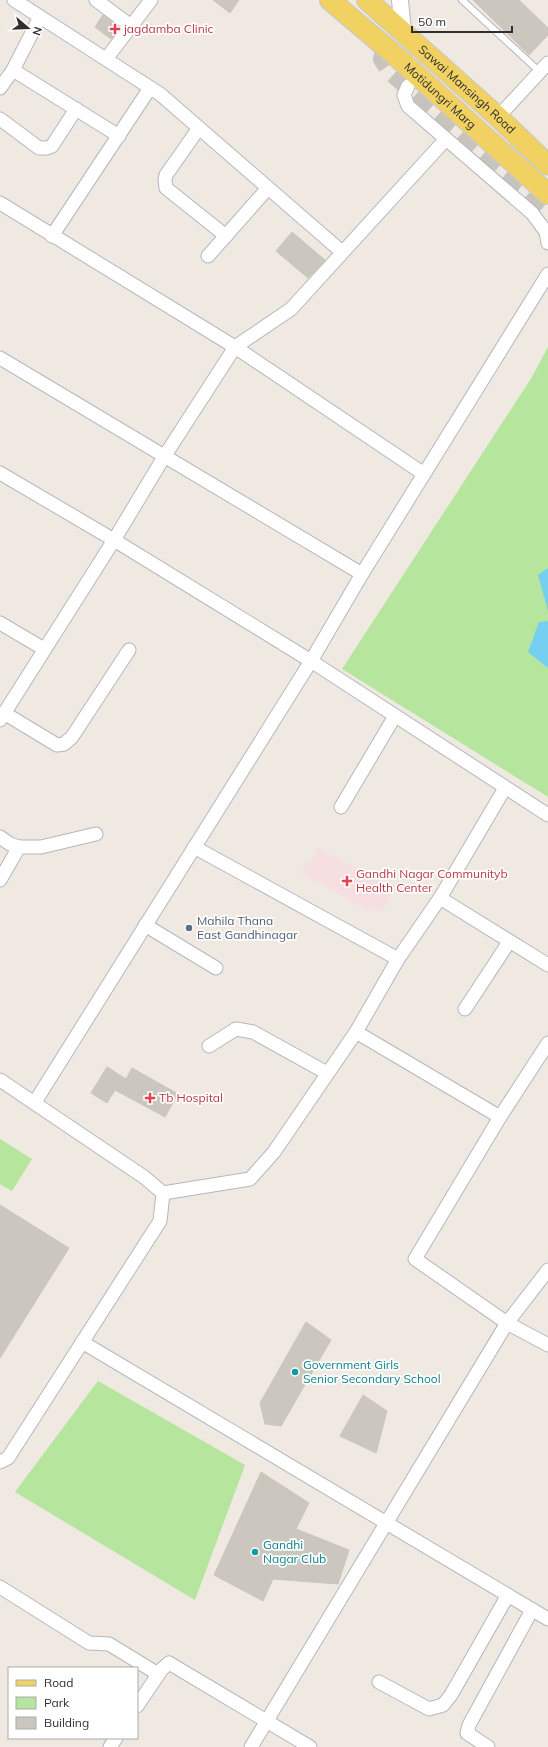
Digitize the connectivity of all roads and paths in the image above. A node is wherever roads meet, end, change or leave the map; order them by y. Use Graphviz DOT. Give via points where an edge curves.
graph roads {
  1 [pos="96,0"];
  2 [pos="151,0"];
  3 [pos="330,0"];
  4 [pos="367,0"];
  5 [pos="400,0"];
  6 [pos="462,0"];
  7 [pos="19,1"];
  8 [pos="40,17"];
  9 [pos="131,26"];
  10 [pos="403,31"];
  11 [pos="106,59"];
  12 [pos="544,67"];
  13 [pos="13,70"];
  14 [pos="408,86"];
  15 [pos="0,88"];
  16 [pos="150,88"];
  17 [pos="76,109"];
  18 [pos="498,117"];
  19 [pos="0,119"];
  20 [pos="199,128"];
  21 [pos="119,136"];
  22 [pos="446,140"];
  23 [pos="548,165"];
  24 [pos="268,188"];
  25 [pos="548,194"];
  26 [pos="0,202"];
  27 [pos="52,236"];
  28 [pos="226,236"];
  29 [pos="548,244"];
  30 [pos="342,252"];
  31 [pos="208,256"];
  32 [pos="548,274"];
  33 [pos="235,347"];
  34 [pos="0,358"];
  35 [pos="164,457"];
  36 [pos="0,473"];
  37 [pos="424,474"];
  38 [pos="114,540"];
  39 [pos="362,574"];
  40 [pos="0,623"];
  41 [pos="44,649"];
  42 [pos="129,650"];
  43 [pos="311,661"];
  44 [pos="395,716"];
  45 [pos="2,717"];
  46 [pos="505,788"];
  47 [pos="341,807"];
  48 [pos="548,815"];
  49 [pos="96,834"];
  50 [pos="0,837"];
  51 [pos="194,846"];
  52 [pos="19,847"];
  53 [pos="0,880"];
  54 [pos="440,898"];
  55 [pos="145,925"];
  56 [pos="509,942"];
  57 [pos="398,959"];
  58 [pos="548,965"];
  59 [pos="216,968"];
  60 [pos="465,1009"];
  61 [pos="356,1032"];
  62 [pos="548,1043"];
  63 [pos="209,1046"];
  64 [pos="327,1073"];
  65 [pos="0,1080"];
  66 [pos="35,1102"];
  67 [pos="500,1117"];
  68 [pos="163,1193"];
  69 [pos="548,1270"];
  70 [pos="507,1323"];
  71 [pos="82,1342"];
  72 [pos="548,1345"];
  73 [pos="0,1462"];
  74 [pos="386,1522"];
  75 [pos="0,1587"];
  76 [pos="508,1595"];
  77 [pos="532,1610"];
  78 [pos="548,1619"];
  79 [pos="158,1674"];
  80 [pos="379,1682"];
  81 [pos="138,1704"];
  82 [pos="267,1721"];
  83 [pos="251,1747"];
  84 [pos="310,1747"];
  85 [pos="488,1747"];
  1 -- 9 [label="street"];
  2 -- 9 [label="street"];
  3 -- 25 [label="main road, Motidungri Marg"];
  4 -- 10 [label="main road, Sawai Mansingh Road"];
  5 -- 10 [label="street"];
  6 -- 12 [label="lane"];
  7 -- 8 [label="street"];
  8 -- 11 [label="street"];
  8 -- 13 [label="street"];
  9 -- 11 [label="street"];
  10 -- 18 [label="main road, Sawai Mansingh Road"];
  11 -- 16 [label="street"];
  12 -- 18 [label="street"];
  13 -- 15 [label="street"];
  13 -- 17 [label="street"];
  14 -- 22 [label="street" via="404,95 408,106"];
  16 -- 20 [label="street"];
  16 -- 21 [label="street"];
  17 -- 19 [label="street" via="52,146 47,148 39,148"];
  17 -- 21 [label="street"];
  18 -- 23 [label="main road, Sawai Mansingh Road"];
  20 -- 24 [label="street"];
  20 -- 28 [label="street" via="166,175 166,188"];
  21 -- 27 [label="street"];
  22 -- 29 [label="street" via="532,213 546,232"];
  22 -- 30 [label="street"];
  24 -- 28 [label="street"];
  24 -- 30 [label="street"];
  26 -- 27 [label="street"];
  27 -- 33 [label="street"];
  28 -- 31 [label="street"];
  30 -- 33 [label="street" via="291,309"];
  32 -- 37 [label="street"];
  33 -- 35 [label="street"];
  33 -- 37 [label="street"];
  34 -- 35 [label="street"];
  35 -- 38 [label="street"];
  35 -- 39 [label="street"];
  36 -- 38 [label="street"];
  37 -- 39 [label="street"];
  38 -- 41 [label="street"];
  38 -- 43 [label="street"];
  39 -- 43 [label="street"];
  40 -- 41 [label="street"];
  41 -- 45 [label="street"];
  42 -- 45 [label="street" via="72,737 64,744 57,745"];
  43 -- 44 [label="street"];
  43 -- 51 [label="street"];
  44 -- 46 [label="street"];
  44 -- 47 [label="street"];
  46 -- 48 [label="street"];
  46 -- 54 [label="street"];
  49 -- 52 [label="street" via="41,847"];
  50 -- 52 [label="street"];
  51 -- 55 [label="street"];
  51 -- 57 [label="street"];
  52 -- 53 [label="street"];
  54 -- 56 [label="street"];
  54 -- 57 [label="street"];
  55 -- 59 [label="street"];
  55 -- 66 [label="street"];
  56 -- 58 [label="street"];
  56 -- 60 [label="street"];
  57 -- 61 [label="street"];
  61 -- 64 [label="street"];
  61 -- 67 [label="street"];
  62 -- 67 [label="street"];
  63 -- 64 [label="street" via="236,1029 253,1032"];
  64 -- 68 [label="street" via="274,1152 250,1180"];
  65 -- 66 [label="street"];
  66 -- 68 [label="street" via="144,1177"];
  67 -- 70 [label="street" via="415,1259"];
  68 -- 71 [label="street" via="160,1221"];
  69 -- 70 [label="street"];
  70 -- 72 [label="street"];
  70 -- 74 [label="street"];
  71 -- 73 [label="street" via="8,1458"];
  71 -- 74 [label="street"];
  74 -- 76 [label="street"];
  74 -- 82 [label="street"];
  75 -- 79 [label="street" via="89,1643 109,1644"];
  76 -- 77 [label="street"];
  76 -- 80 [label="street" via="443,1705 429,1709"];
  77 -- 78 [label="street"];
  77 -- 85 [label="street" via="469,1725 467,1733"];
  79 -- 81 [label="street"];
  79 -- 82 [label="street" via="169,1663"];
  82 -- 83 [label="street"];
  82 -- 84 [label="street"];
}
